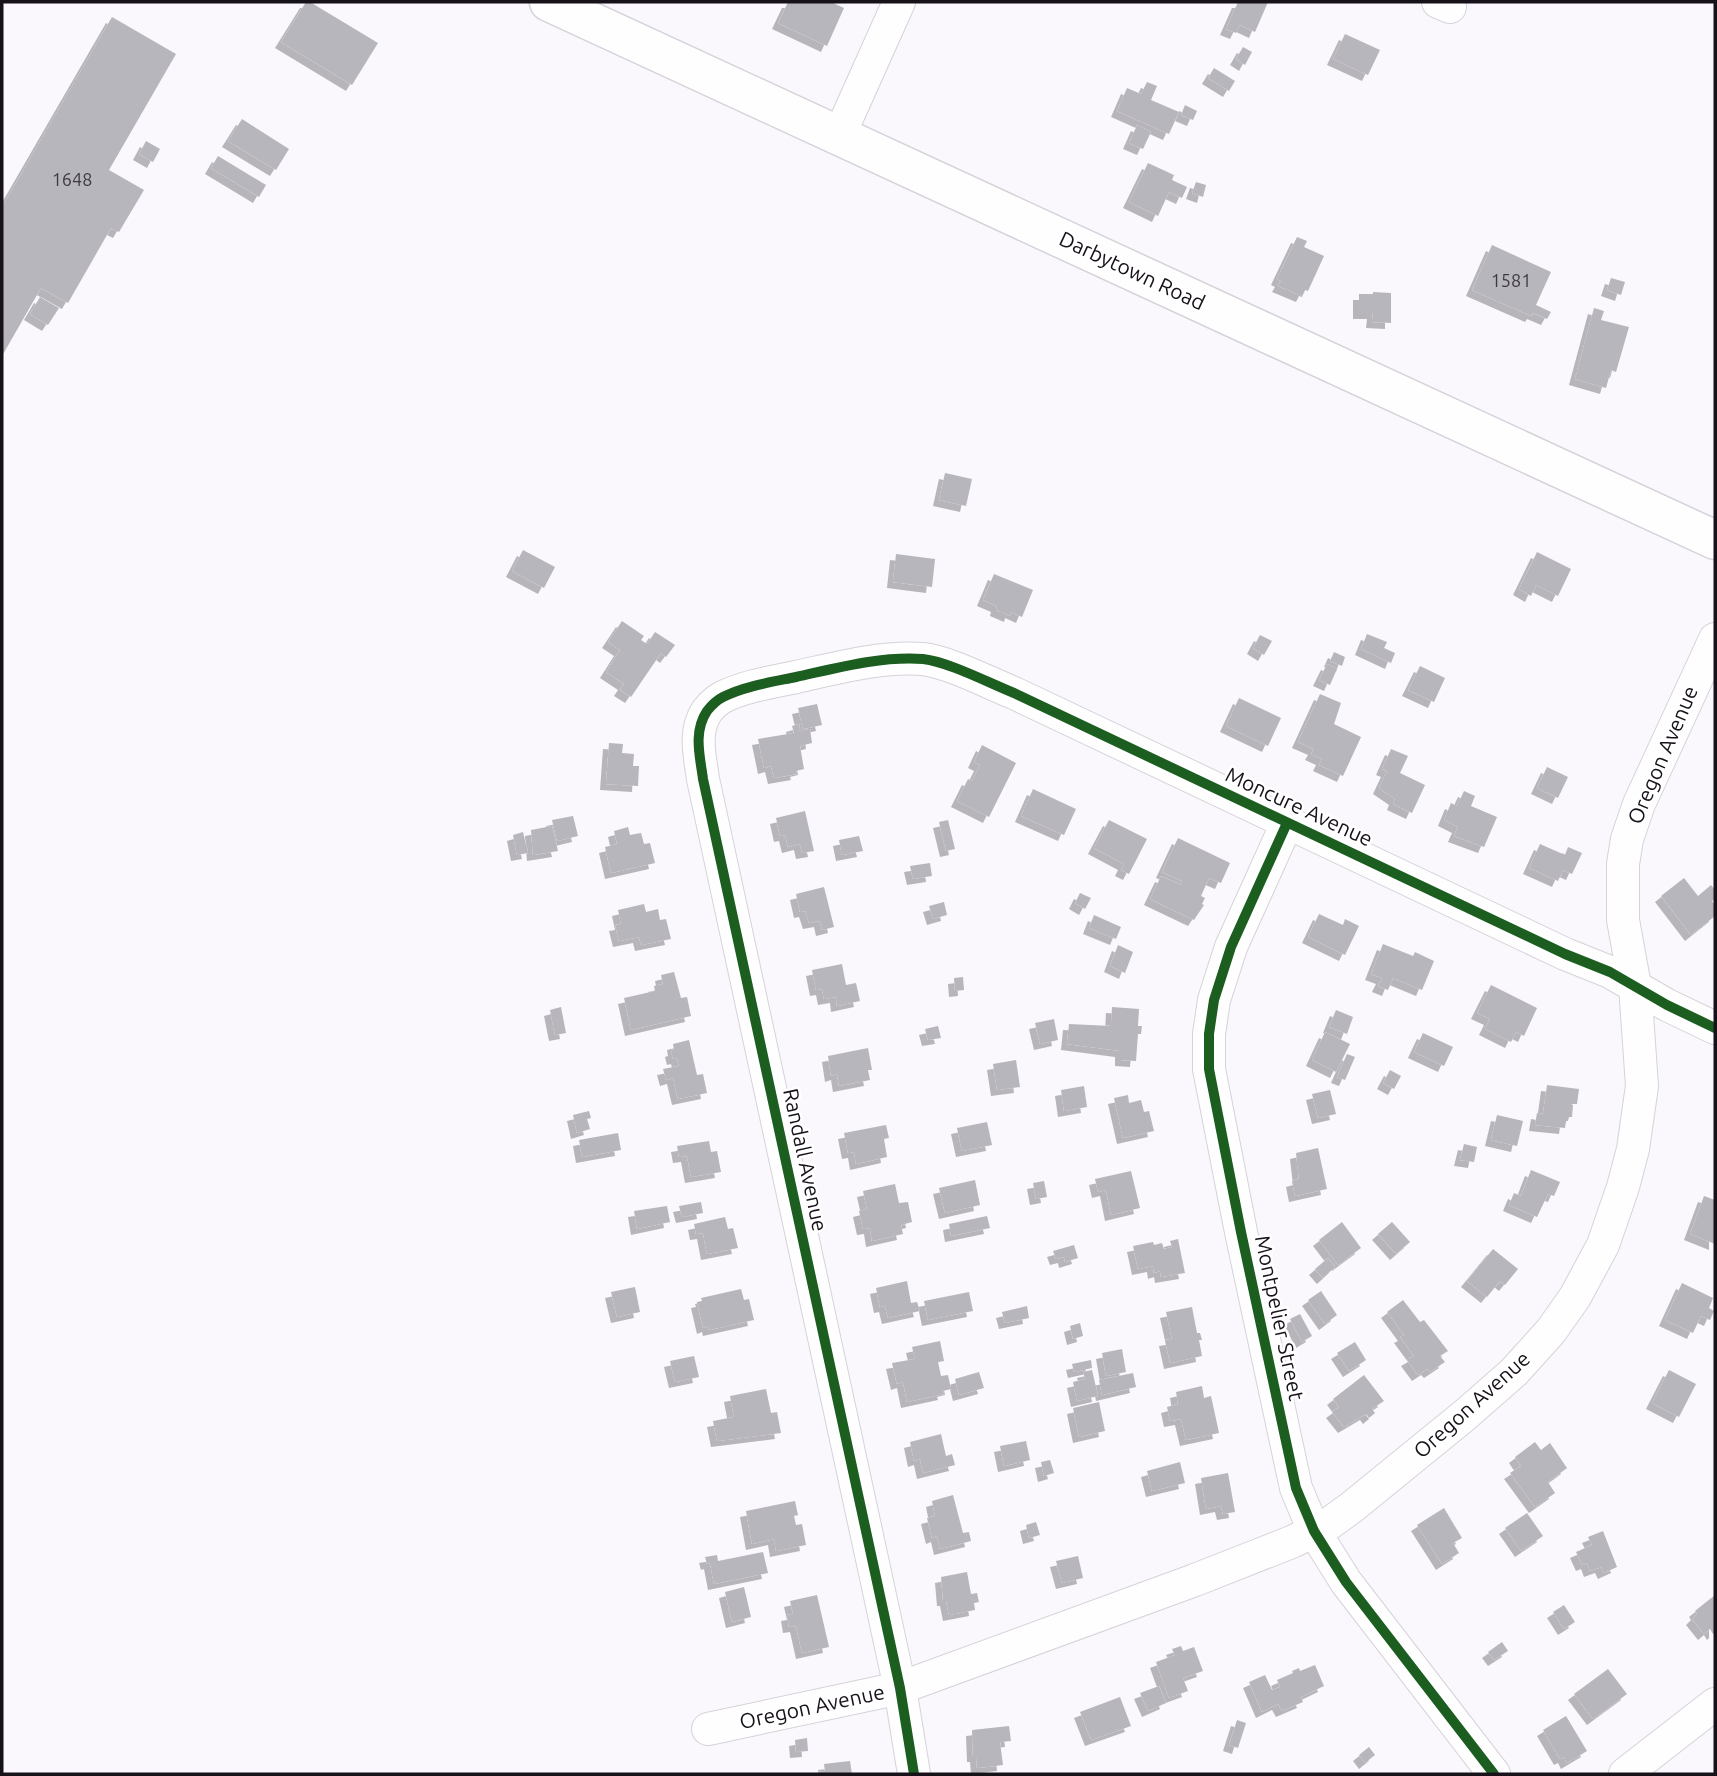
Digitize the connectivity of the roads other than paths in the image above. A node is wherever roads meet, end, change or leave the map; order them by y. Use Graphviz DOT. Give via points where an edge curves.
graph roads {
  1 [pos="550,2"];
  2 [pos="899,2"];
  3 [pos="839,136"];
  4 [pos="1715,540"];
  5 [pos="1715,639"];
  6 [pos="856,664"];
  7 [pos="1287,822"];
  8 [pos="1635,986"];
  9 [pos="1715,1028"];
  10 [pos="1314,1531"];
  11 [pos="900,1688"];
  12 [pos="1715,1704"];
  13 [pos="708,1729"];
  14 [pos="914,1774"];
  15 [pos="1494,1774"];
  16 [pos="1625,1774"];
  1 -- 3 [label="main road, Darbytown Road"];
  2 -- 3 [label="street"];
  3 -- 4 [label="main road, Darbytown Road"];
  5 -- 8 [label="street, Oregon Avenue" via="1627,839 1621,894"];
  6 -- 7 [label="street, Moncure Avenue" via="924,659 938,663 1014,693"];
  6 -- 11 [label="street, Randall Avenue" via="726,696 708,710 698,738 732,919"];
  7 -- 8 [label="street, Moncure Avenue"];
  7 -- 10 [label="street, Montpelier Street" via="1231,947 1214,1000 1209,1069 1296,1488"];
  8 -- 9 [label="street, Moncure Avenue"];
  8 -- 10 [label="street, Oregon Avenue" via="1642,1086 1633,1149 1603,1245 1575,1297 1514,1372 1352,1507"];
  10 -- 11 [label="street, Oregon Avenue" via="1195,1580"];
  10 -- 15 [label="street, Montpelier Street" via="1346,1582"];
  11 -- 13 [label="street, Oregon Avenue"];
  11 -- 14 [label="street, Randall Avenue"];
  12 -- 16 [label="street"];
}
